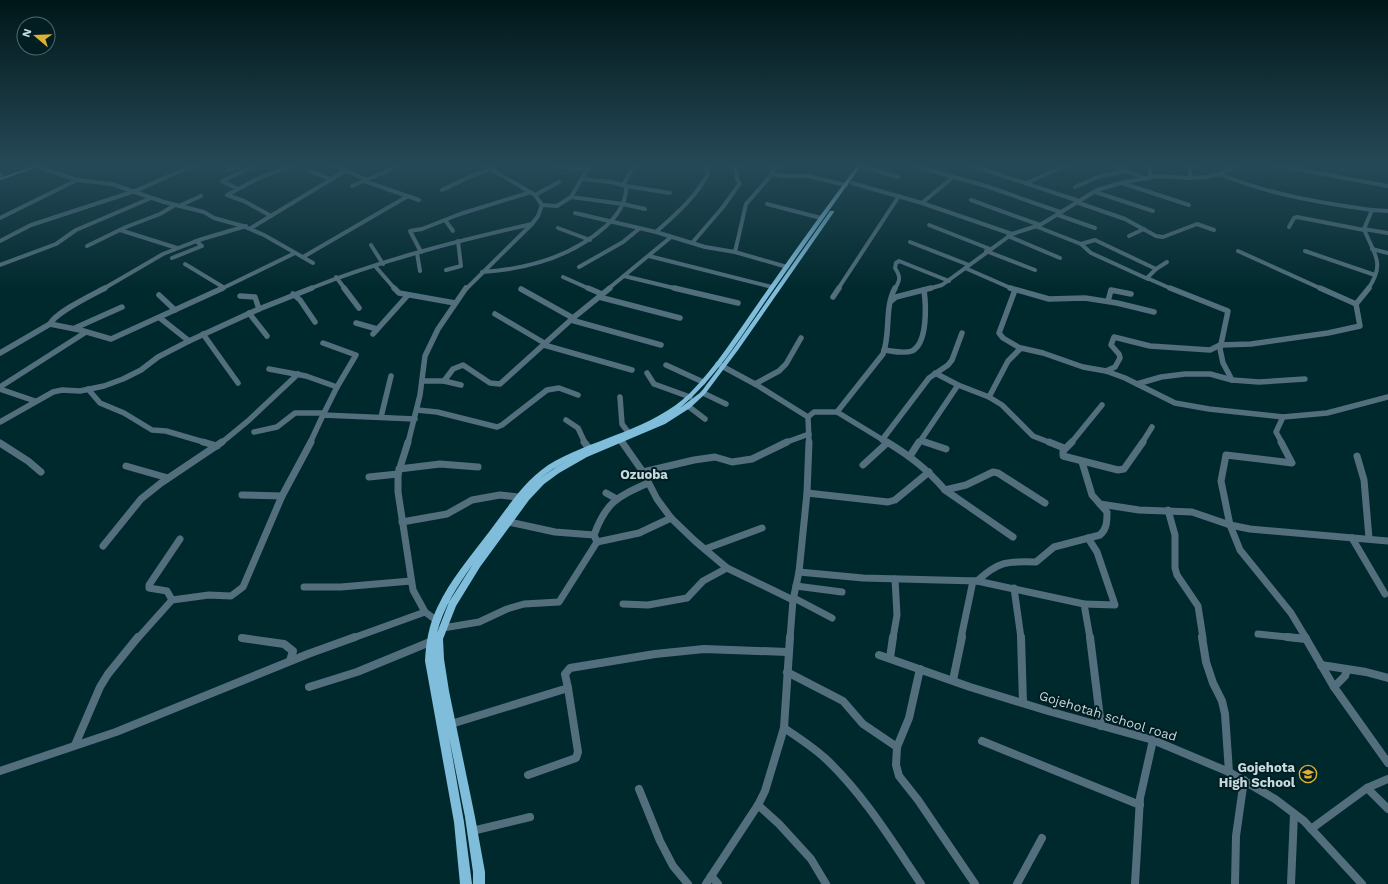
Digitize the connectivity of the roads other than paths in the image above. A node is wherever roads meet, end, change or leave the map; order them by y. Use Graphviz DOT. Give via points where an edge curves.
graph roads {
  1 [pos="22,207"];
  2 [pos="83,207"];
  3 [pos="129,207"];
  4 [pos="174,207"];
  5 [pos="185,207"];
  6 [pos="255,207"];
  7 [pos="285,207"];
  8 [pos="389,207"];
  9 [pos="488,207"];
  10 [pos="541,207"];
  11 [pos="622,207"];
  12 [pos="637,207"];
  13 [pos="681,207"];
  14 [pos="721,207"];
  15 [pos="745,207"];
  16 [pos="780,207"];
  17 [pos="830,207"];
  18 [pos="833,207"];
  19 [pos="892,207"];
  20 [pos="934,207"];
  21 [pos="990,207"];
  22 [pos="1041,207"];
  23 [pos="1069,207"];
  24 [pos="1092,207"];
  25 [pos="1142,207"];
  26 [pos="1347,207"];
  27 [pos="645,209"];
  28 [pos="1372,210"];
  29 [pos="1153,211"];
  30 [pos="1388,211"];
  31 [pos="575,213"];
  32 [pos="1059,214"];
  33 [pos="271,216"];
  34 [pos="0,218"];
  35 [pos="821,218"];
  36 [pos="445,220"];
  37 [pos="610,221"];
  38 [pos="532,224"];
  39 [pos="929,225"];
  40 [pos="1038,226"];
  41 [pos="248,227"];
  42 [pos="1290,227"];
  43 [pos="558,228"];
  44 [pos="640,228"];
  45 [pos="1095,228"];
  46 [pos="1144,229"];
  47 [pos="120,230"];
  48 [pos="1214,230"];
  49 [pos="1364,230"];
  50 [pos="453,231"];
  51 [pos="656,232"];
  52 [pos="1388,233"];
  53 [pos="1010,235"];
  54 [pos="1129,236"];
  55 [pos="671,237"];
  56 [pos="0,240"];
  57 [pos="590,240"];
  58 [pos="196,241"];
  59 [pos="458,241"];
  60 [pos="910,242"];
  61 [pos="692,243"];
  62 [pos="1081,244"];
  63 [pos="371,245"];
  64 [pos="87,246"];
  65 [pos="177,248"];
  66 [pos="1372,249"];
  67 [pos="988,250"];
  68 [pos="1238,251"];
  69 [pos="1305,251"];
  70 [pos="735,252"];
  71 [pos="295,253"];
  72 [pos="419,253"];
  73 [pos="1388,253"];
  74 [pos="649,256"];
  75 [pos="303,257"];
  76 [pos="172,258"];
  77 [pos="1060,258"];
  78 [pos="1167,262"];
  79 [pos="312,263"];
  80 [pos="184,264"];
  81 [pos="383,264"];
  82 [pos="0,265"];
  83 [pos="375,266"];
  84 [pos="967,266"];
  85 [pos="579,267"];
  86 [pos="787,267"];
  87 [pos="1156,269"];
  88 [pos="446,270"];
  89 [pos="1035,270"];
  90 [pos="420,271"];
  91 [pos="482,272"];
  92 [pos="1375,275"];
  93 [pos="624,276"];
  94 [pos="336,277"];
  95 [pos="563,277"];
  96 [pos="1148,279"];
  97 [pos="949,281"];
  98 [pos="223,287"];
  99 [pos="772,287"];
  100 [pos="521,290"];
  101 [pos="924,290"];
  102 [pos="1015,290"];
  103 [pos="292,294"];
  104 [pos="1131,294"];
  105 [pos="159,295"];
  106 [pos="408,295"];
  107 [pos="600,295"];
  108 [pos="240,296"];
  109 [pos="832,297"];
  110 [pos="891,301"];
  111 [pos="1108,301"];
  112 [pos="455,303"];
  113 [pos="738,303"];
  114 [pos="1356,304"];
  115 [pos="122,307"];
  116 [pos="359,308"];
  117 [pos="259,309"];
  118 [pos="175,310"];
  119 [pos="1154,312"];
  120 [pos="249,313"];
  121 [pos="495,314"];
  122 [pos="160,318"];
  123 [pos="680,318"];
  124 [pos="572,319"];
  125 [pos="315,322"];
  126 [pos="356,323"];
  127 [pos="50,324"];
  128 [pos="75,328"];
  129 [pos="377,329"];
  130 [pos="86,332"];
  131 [pos="962,333"];
  132 [pos="203,334"];
  133 [pos="373,334"];
  134 [pos="267,336"];
  135 [pos="801,338"];
  136 [pos="189,341"];
  137 [pos="323,343"];
  138 [pos="545,345"];
  139 [pos="661,345"];
  140 [pos="1220,345"];
  141 [pos="1020,348"];
  142 [pos="884,350"];
  143 [pos="0,353"];
  144 [pos="666,365"];
  145 [pos="721,365"];
  146 [pos="270,369"];
  147 [pos="632,370"];
  148 [pos="1106,371"];
  149 [pos="646,373"];
  150 [pos="935,373"];
  151 [pos="298,374"];
  152 [pos="391,376"];
  153 [pos="1305,379"];
  154 [pos="1232,380"];
  155 [pos="422,381"];
  156 [pos="444,382"];
  157 [pos="703,382"];
  158 [pos="238,383"];
  159 [pos="755,384"];
  160 [pos="1136,384"];
  161 [pos="461,385"];
  162 [pos="958,385"];
  163 [pos="337,387"];
  164 [pos="0,388"];
  165 [pos="88,389"];
  166 [pos="703,393"];
  167 [pos="578,396"];
  168 [pos="620,397"];
  169 [pos="690,397"];
  170 [pos="989,397"];
  171 [pos="1388,397"];
  172 [pos="35,401"];
  173 [pos="726,404"];
  174 [pos="1102,405"];
  175 [pos="688,406"];
  176 [pos="417,410"];
  177 [pos="837,412"];
  178 [pos="324,414"];
  179 [pos="808,416"];
  180 [pos="1283,416"];
  181 [pos="381,417"];
  182 [pos="415,419"];
  183 [pos="705,419"];
  184 [pos="566,420"];
  185 [pos="0,422"];
  186 [pos="1152,427"];
  187 [pos="254,432"];
  188 [pos="628,432"];
  189 [pos="809,434"];
  190 [pos="621,440"];
  191 [pos="922,441"];
  192 [pos="884,442"];
  193 [pos="0,443"];
  194 [pos="218,446"];
  195 [pos="588,447"];
  196 [pos="1064,448"];
  197 [pos="946,449"];
  198 [pos="910,456"];
  199 [pos="1357,456"];
  200 [pos="1082,462"];
  201 [pos="863,465"];
  202 [pos="126,466"];
  203 [pos="478,467"];
  204 [pos="399,471"];
  205 [pos="41,472"];
  206 [pos="643,472"];
  207 [pos="929,472"];
  208 [pos="370,477"];
  209 [pos="168,478"];
  210 [pos="648,483"];
  211 [pos="945,490"];
  212 [pos="606,493"];
  213 [pos="807,493"];
  214 [pos="242,495"];
  215 [pos="282,496"];
  216 [pos="518,497"];
  217 [pos="615,498"];
  218 [pos="1045,503"];
  219 [pos="1100,504"];
  220 [pos="1168,510"];
  221 [pos="671,518"];
  222 [pos="402,522"];
  223 [pos="509,522"];
  224 [pos="1230,525"];
  225 [pos="762,528"];
  226 [pos="1014,537"];
  227 [pos="596,538"];
  228 [pos="1088,538"];
  229 [pos="1352,538"];
  230 [pos="1369,538"];
  231 [pos="180,539"];
  232 [pos="1388,541"];
  233 [pos="103,546"];
  234 [pos="705,549"];
  235 [pos="728,568"];
  236 [pos="799,572"];
  237 [pos="895,579"];
  238 [pos="411,581"];
  239 [pos="975,581"];
  240 [pos="796,586"];
  241 [pos="304,587"];
  242 [pos="1014,588"];
  243 [pos="842,592"];
  244 [pos="1385,594"];
  245 [pos="793,599"];
  246 [pos="172,600"];
  247 [pos="623,604"];
  248 [pos="1084,604"];
  249 [pos="425,612"];
  250 [pos="832,618"];
  251 [pos="436,620"];
  252 [pos="443,628"];
  253 [pos="1258,634"];
  254 [pos="242,638"];
  255 [pos="1306,639"];
  256 [pos="430,642"];
  257 [pos="788,652"];
  258 [pos="879,655"];
  259 [pos="890,658"];
  260 [pos="290,661"];
  261 [pos="1321,665"];
  262 [pos="920,669"];
  263 [pos="1347,670"];
  264 [pos="787,672"];
  265 [pos="1388,678"];
  266 [pos="953,680"];
  267 [pos="1334,686"];
  268 [pos="309,687"];
  269 [pos="568,688"];
  270 [pos="1024,704"];
  271 [pos="451,724"];
  272 [pos="1101,726"];
  273 [pos="784,728"];
  274 [pos="1153,740"];
  275 [pos="982,741"];
  276 [pos="75,745"];
  277 [pos="897,747"];
  278 [pos="1388,763"];
  279 [pos="0,771"];
  280 [pos="1230,772"];
  281 [pos="528,775"];
  282 [pos="1388,779"];
  283 [pos="1244,780"];
  284 [pos="1368,788"];
  285 [pos="639,789"];
  286 [pos="758,805"];
  287 [pos="1140,805"];
  288 [pos="1388,810"];
  289 [pos="1294,814"];
  290 [pos="530,817"];
  291 [pos="1311,829"];
  292 [pos="472,831"];
  293 [pos="1042,838"];
  294 [pos="708,880"];
  295 [pos="466,884"];
  296 [pos="479,884"];
  297 [pos="688,884"];
  298 [pos="718,884"];
  299 [pos="826,884"];
  300 [pos="921,884"];
  301 [pos="975,884"];
  302 [pos="1017,884"];
  303 [pos="1134,884"];
  304 [pos="1235,884"];
  305 [pos="1291,884"];
  306 [pos="1362,884"];
  1 -- 34 [label="street"];
  2 -- 56 [label="street" via="43,220"];
  3 -- 82 [label="street" via="76,230 56,244"];
  4 -- 47 [label="street"];
  5 -- 41 [label="street" via="201,210 214,217"];
  6 -- 33 [label="street"];
  7 -- 33 [label="street"];
  8 -- 75 [label="street"];
  9 -- 36 [label="street"];
  10 -- 38 [label="street"];
  11 -- 37 [label="street"];
  12 -- 27 [label="street"];
  13 -- 51 [label="street"];
  14 -- 61 [label="street"];
  15 -- 70 [label="street"];
  16 -- 35 [label="street"];
  17 -- 35 [label="main road"];
  18 -- 145 [label="main road"];
  19 -- 109 [label="street"];
  20 -- 53 [label="street"];
  21 -- 40 [label="street"];
  22 -- 32 [label="street"];
  23 -- 32 [label="street"];
  24 -- 46 [label="street"];
  25 -- 29 [label="street"];
  26 -- 28 [label="street"];
  28 -- 30 [label="street"];
  28 -- 49 [label="street"];
  31 -- 37 [label="street"];
  32 -- 40 [label="street"];
  32 -- 45 [label="street"];
  33 -- 41 [label="street"];
  35 -- 86 [label="main road"];
  36 -- 50 [label="street"];
  36 -- 72 [label="street" via="410,231"];
  37 -- 44 [label="street"];
  37 -- 57 [label="street"];
  38 -- 59 [label="street"];
  38 -- 91 [label="street"];
  39 -- 67 [label="street"];
  40 -- 53 [label="street"];
  40 -- 62 [label="street"];
  41 -- 58 [label="street"];
  41 -- 71 [label="street"];
  42 -- 49 [label="street" via="1297,217"];
  43 -- 57 [label="street"];
  44 -- 51 [label="street"];
  44 -- 85 [label="street" via="623,242"];
  46 -- 48 [label="street" via="1163,237 1197,224"];
  46 -- 54 [label="street"];
  47 -- 64 [label="street"];
  47 -- 65 [label="street"];
  49 -- 52 [label="street"];
  49 -- 66 [label="street"];
  51 -- 55 [label="street"];
  53 -- 67 [label="street"];
  53 -- 77 [label="street"];
  55 -- 61 [label="street"];
  55 -- 74 [label="street"];
  57 -- 91 [label="street" via="578,248 540,262"];
  58 -- 65 [label="street"];
  58 -- 76 [label="street" via="202,246"];
  59 -- 72 [label="street"];
  59 -- 88 [label="street" via="461,266"];
  60 -- 84 [label="street"];
  61 -- 70 [label="street"];
  62 -- 87 [label="street" via="1095,240"];
  62 -- 96 [label="street" via="1091,253"];
  63 -- 81 [label="street"];
  65 -- 127 [label="street" via="66,310"];
  66 -- 73 [label="street"];
  66 -- 92 [label="street" via="1378,269"];
  67 -- 84 [label="street"];
  67 -- 89 [label="street"];
  68 -- 114 [label="street"];
  69 -- 92 [label="street"];
  70 -- 86 [label="street"];
  71 -- 75 [label="street"];
  71 -- 98 [label="street"];
  72 -- 81 [label="street"];
  72 -- 90 [label="street"];
  74 -- 93 [label="street"];
  74 -- 99 [label="street"];
  75 -- 79 [label="street"];
  78 -- 87 [label="street"];
  80 -- 98 [label="street"];
  81 -- 83 [label="street"];
  83 -- 94 [label="street"];
  83 -- 106 [label="street" via="397,292"];
  84 -- 97 [label="street"];
  84 -- 102 [label="street"];
  86 -- 99 [label="main road"];
  87 -- 96 [label="street"];
  91 -- 112 [label="street"];
  92 -- 114 [label="street"];
  93 -- 107 [label="street"];
  93 -- 113 [label="street"];
  94 -- 103 [label="street"];
  94 -- 116 [label="street"];
  95 -- 107 [label="street"];
  96 -- 140 [label="street" via="1227,310"];
  97 -- 101 [label="street"];
  97 -- 110 [label="street" via="899,261 894,265 900,280"];
  98 -- 118 [label="street"];
  99 -- 145 [label="main road"];
  100 -- 124 [label="street"];
  101 -- 110 [label="street" via="896,297"];
  101 -- 142 [label="street" via="924,327 919,345 908,352"];
  102 -- 111 [label="street" via="1055,300 1085,298"];
  102 -- 141 [label="street" via="999,333"];
  103 -- 117 [label="street"];
  103 -- 125 [label="street" via="300,300"];
  104 -- 111 [label="street" via="1111,290"];
  105 -- 118 [label="street"];
  106 -- 112 [label="street"];
  106 -- 129 [label="street"];
  107 -- 123 [label="street"];
  107 -- 124 [label="street"];
  108 -- 117 [label="street" via="255,297"];
  110 -- 142 [label="street"];
  111 -- 119 [label="street"];
  112 -- 155 [label="street" via="430,343 425,356"];
  114 -- 140 [label="street" via="1360,326 1251,344"];
  115 -- 128 [label="street"];
  117 -- 120 [label="street"];
  118 -- 122 [label="street"];
  120 -- 132 [label="street"];
  120 -- 134 [label="street"];
  121 -- 138 [label="street"];
  122 -- 130 [label="street" via="111,338"];
  122 -- 136 [label="street"];
  124 -- 138 [label="street"];
  124 -- 139 [label="street"];
  126 -- 129 [label="street"];
  127 -- 128 [label="street"];
  127 -- 143 [label="street"];
  128 -- 130 [label="street"];
  129 -- 133 [label="street"];
  130 -- 164 [label="street"];
  131 -- 150 [label="street" via="952,360"];
  132 -- 136 [label="street"];
  132 -- 158 [label="street"];
  135 -- 159 [label="street" via="786,364"];
  136 -- 165 [label="street" via="123,379"];
  137 -- 163 [label="street" via="356,355"];
  138 -- 147 [label="street"];
  138 -- 156 [label="street" via="500,384 490,383 462,365 453,369"];
  140 -- 148 [label="street" via="1210,350 1150,346 1114,337 1111,345 1120,358 1112,370"];
  140 -- 154 [label="street" via="1223,364"];
  141 -- 148 [label="street" via="1083,367"];
  141 -- 170 [label="street" via="1008,360"];
  142 -- 177 [label="street" via="872,370"];
  144 -- 157 [label="street"];
  145 -- 157 [label="main road"];
  145 -- 159 [label="street"];
  145 -- 166 [label="main road"];
  146 -- 151 [label="street"];
  148 -- 160 [label="street"];
  149 -- 169 [label="street" via="654,384"];
  150 -- 162 [label="street"];
  150 -- 192 [label="street"];
  151 -- 163 [label="street"];
  151 -- 194 [label="street"];
  152 -- 181 [label="street"];
  153 -- 154 [label="street" via="1259,382"];
  154 -- 160 [label="street" via="1210,374 1185,374"];
  155 -- 156 [label="street"];
  155 -- 176 [label="street"];
  156 -- 161 [label="street"];
  157 -- 169 [label="main road"];
  159 -- 179 [label="street"];
  160 -- 180 [label="street" via="1175,402 1209,409"];
  162 -- 170 [label="street"];
  162 -- 191 [label="street"];
  163 -- 178 [label="street"];
  164 -- 172 [label="street"];
  165 -- 172 [label="street" via="53,392"];
  165 -- 194 [label="street" via="100,403 124,413 152,430 166,431"];
  166 -- 173 [label="street"];
  166 -- 175 [label="main road"];
  167 -- 176 [label="street" via="552,387 497,427 437,412"];
  168 -- 188 [label="street" via="622,424"];
  169 -- 188 [label="main road" via="671,412"];
  170 -- 196 [label="street" via="1002,405 1033,436"];
  171 -- 180 [label="street" via="1327,413"];
  172 -- 185 [label="street"];
  174 -- 196 [label="street"];
  175 -- 183 [label="street"];
  175 -- 190 [label="main road" via="663,422"];
  176 -- 182 [label="street"];
  177 -- 179 [label="street" via="814,412"];
  177 -- 192 [label="street"];
  178 -- 181 [label="street"];
  178 -- 187 [label="street" via="295,413 277,427"];
  178 -- 215 [label="street"];
  179 -- 189 [label="street"];
  180 -- 224 [label="street" via="1276,432 1292,463 1226,455 1221,481"];
  181 -- 182 [label="street"];
  182 -- 204 [label="street"];
  184 -- 195 [label="street" via="578,428 582,440"];
  186 -- 200 [label="street" via="1124,469"];
  188 -- 195 [label="main road"];
  189 -- 206 [label="street" via="781,444 752,459 732,462 715,457"];
  189 -- 213 [label="street"];
  190 -- 206 [label="street"];
  190 -- 223 [label="main road" via="584,455 556,471 534,489"];
  191 -- 197 [label="street"];
  191 -- 198 [label="street"];
  192 -- 198 [label="street"];
  192 -- 201 [label="street"];
  193 -- 205 [label="street"];
  194 -- 209 [label="street"];
  195 -- 216 [label="main road" via="550,467"];
  196 -- 200 [label="street" via="1062,456"];
  198 -- 207 [label="street"];
  199 -- 230 [label="street" via="1364,480"];
  200 -- 219 [label="street" via="1089,489"];
  202 -- 209 [label="street"];
  203 -- 204 [label="street" via="440,464"];
  204 -- 208 [label="street"];
  204 -- 222 [label="street" via="398,492"];
  206 -- 210 [label="street"];
  207 -- 211 [label="street"];
  207 -- 213 [label="street" via="895,500 888,502"];
  209 -- 233 [label="street" via="141,499"];
  210 -- 217 [label="street"];
  210 -- 221 [label="street"];
  211 -- 218 [label="street" via="966,485 993,472"];
  211 -- 226 [label="street"];
  212 -- 217 [label="street"];
  213 -- 236 [label="street"];
  214 -- 215 [label="street"];
  215 -- 246 [label="street" via="255,562 238,593 231,596 209,595"];
  216 -- 222 [label="street" via="500,495 472,500 447,514"];
  216 -- 251 [label="main road" via="453,587"];
  217 -- 227 [label="street" via="603,515"];
  219 -- 220 [label="street" via="1139,510"];
  219 -- 228 [label="street" via="1107,512 1106,528 1100,535"];
  220 -- 224 [label="street" via="1192,512"];
  220 -- 280 [label="street" via="1175,535 1177,576 1198,606 1206,662 1222,701"];
  221 -- 227 [label="street" via="639,533"];
  221 -- 234 [label="street"];
  222 -- 238 [label="street"];
  223 -- 227 [label="street"];
  223 -- 252 [label="main road" via="461,589"];
  224 -- 229 [label="street"];
  224 -- 255 [label="street" via="1240,550 1291,613"];
  225 -- 234 [label="street" via="718,542"];
  227 -- 252 [label="street" via="588,558 559,602 524,604 479,622"];
  228 -- 239 [label="street" via="1054,547 1036,562 1006,561"];
  228 -- 248 [label="street" via="1097,552 1114,605"];
  229 -- 230 [label="street"];
  229 -- 244 [label="street"];
  230 -- 232 [label="street"];
  231 -- 246 [label="street" via="149,585 150,588 168,591"];
  234 -- 235 [label="street"];
  235 -- 245 [label="street"];
  235 -- 247 [label="street" via="703,581 687,598 648,605"];
  236 -- 237 [label="street"];
  236 -- 240 [label="street"];
  237 -- 239 [label="street"];
  237 -- 259 [label="street" via="897,615"];
  238 -- 241 [label="street" via="341,587"];
  238 -- 249 [label="street"];
  239 -- 242 [label="street"];
  239 -- 266 [label="street"];
  240 -- 243 [label="street"];
  240 -- 245 [label="street"];
  242 -- 248 [label="street"];
  242 -- 270 [label="street"];
  245 -- 250 [label="street"];
  245 -- 257 [label="street"];
  246 -- 276 [label="street" via="108,674"];
  248 -- 272 [label="street"];
  249 -- 251 [label="street"];
  249 -- 260 [label="street"];
  251 -- 256 [label="main road"];
  252 -- 271 [label="main road" via="439,639 439,658"];
  253 -- 255 [label="street"];
  254 -- 260 [label="street" via="284,644 293,651"];
  255 -- 261 [label="street"];
  256 -- 268 [label="street" via="357,672"];
  256 -- 295 [label="main road" via="430,660 459,822"];
  257 -- 264 [label="street"];
  257 -- 269 [label="street" via="704,649 655,654 570,668 565,674"];
  258 -- 259 [label="street, Gojehotah school road"];
  259 -- 262 [label="street, Gojehotah school road"];
  260 -- 276 [label="street" via="116,732"];
  261 -- 263 [label="street"];
  261 -- 267 [label="street"];
  262 -- 266 [label="street, Gojehotah school road"];
  262 -- 277 [label="street" via="909,718"];
  263 -- 265 [label="street"];
  263 -- 267 [label="street" via="1345,676"];
  264 -- 273 [label="street"];
  264 -- 277 [label="street" via="844,701 863,724"];
  266 -- 270 [label="street, Gojehotah school road"];
  267 -- 278 [label="street"];
  269 -- 271 [label="street"];
  269 -- 281 [label="street" via="578,752 576,758"];
  270 -- 272 [label="street, Gojehotah school road"];
  271 -- 292 [label="main road"];
  272 -- 274 [label="street, Gojehotah school road"];
  273 -- 286 [label="street" via="765,791"];
  273 -- 300 [label="street" via="814,747 861,797"];
  274 -- 280 [label="street, Gojehotah school road"];
  274 -- 287 [label="street"];
  275 -- 287 [label="street"];
  276 -- 279 [label="street"];
  277 -- 301 [label="street" via="896,765 899,776"];
  280 -- 283 [label="street, Gojehotah school road"];
  282 -- 284 [label="street"];
  283 -- 289 [label="street, Gojehotah school road"];
  283 -- 304 [label="street" via="1236,836"];
  284 -- 288 [label="street"];
  284 -- 291 [label="street"];
  285 -- 297 [label="street" via="673,866"];
  286 -- 294 [label="street"];
  286 -- 299 [label="street" via="811,859"];
  287 -- 303 [label="street"];
  289 -- 291 [label="street, Gojehotah school road"];
  289 -- 305 [label="street"];
  290 -- 292 [label="street"];
  291 -- 306 [label="street, Gojehotah school road"];
  292 -- 296 [label="main road"];
  293 -- 302 [label="street"];
  294 -- 298 [label="street"];
}
